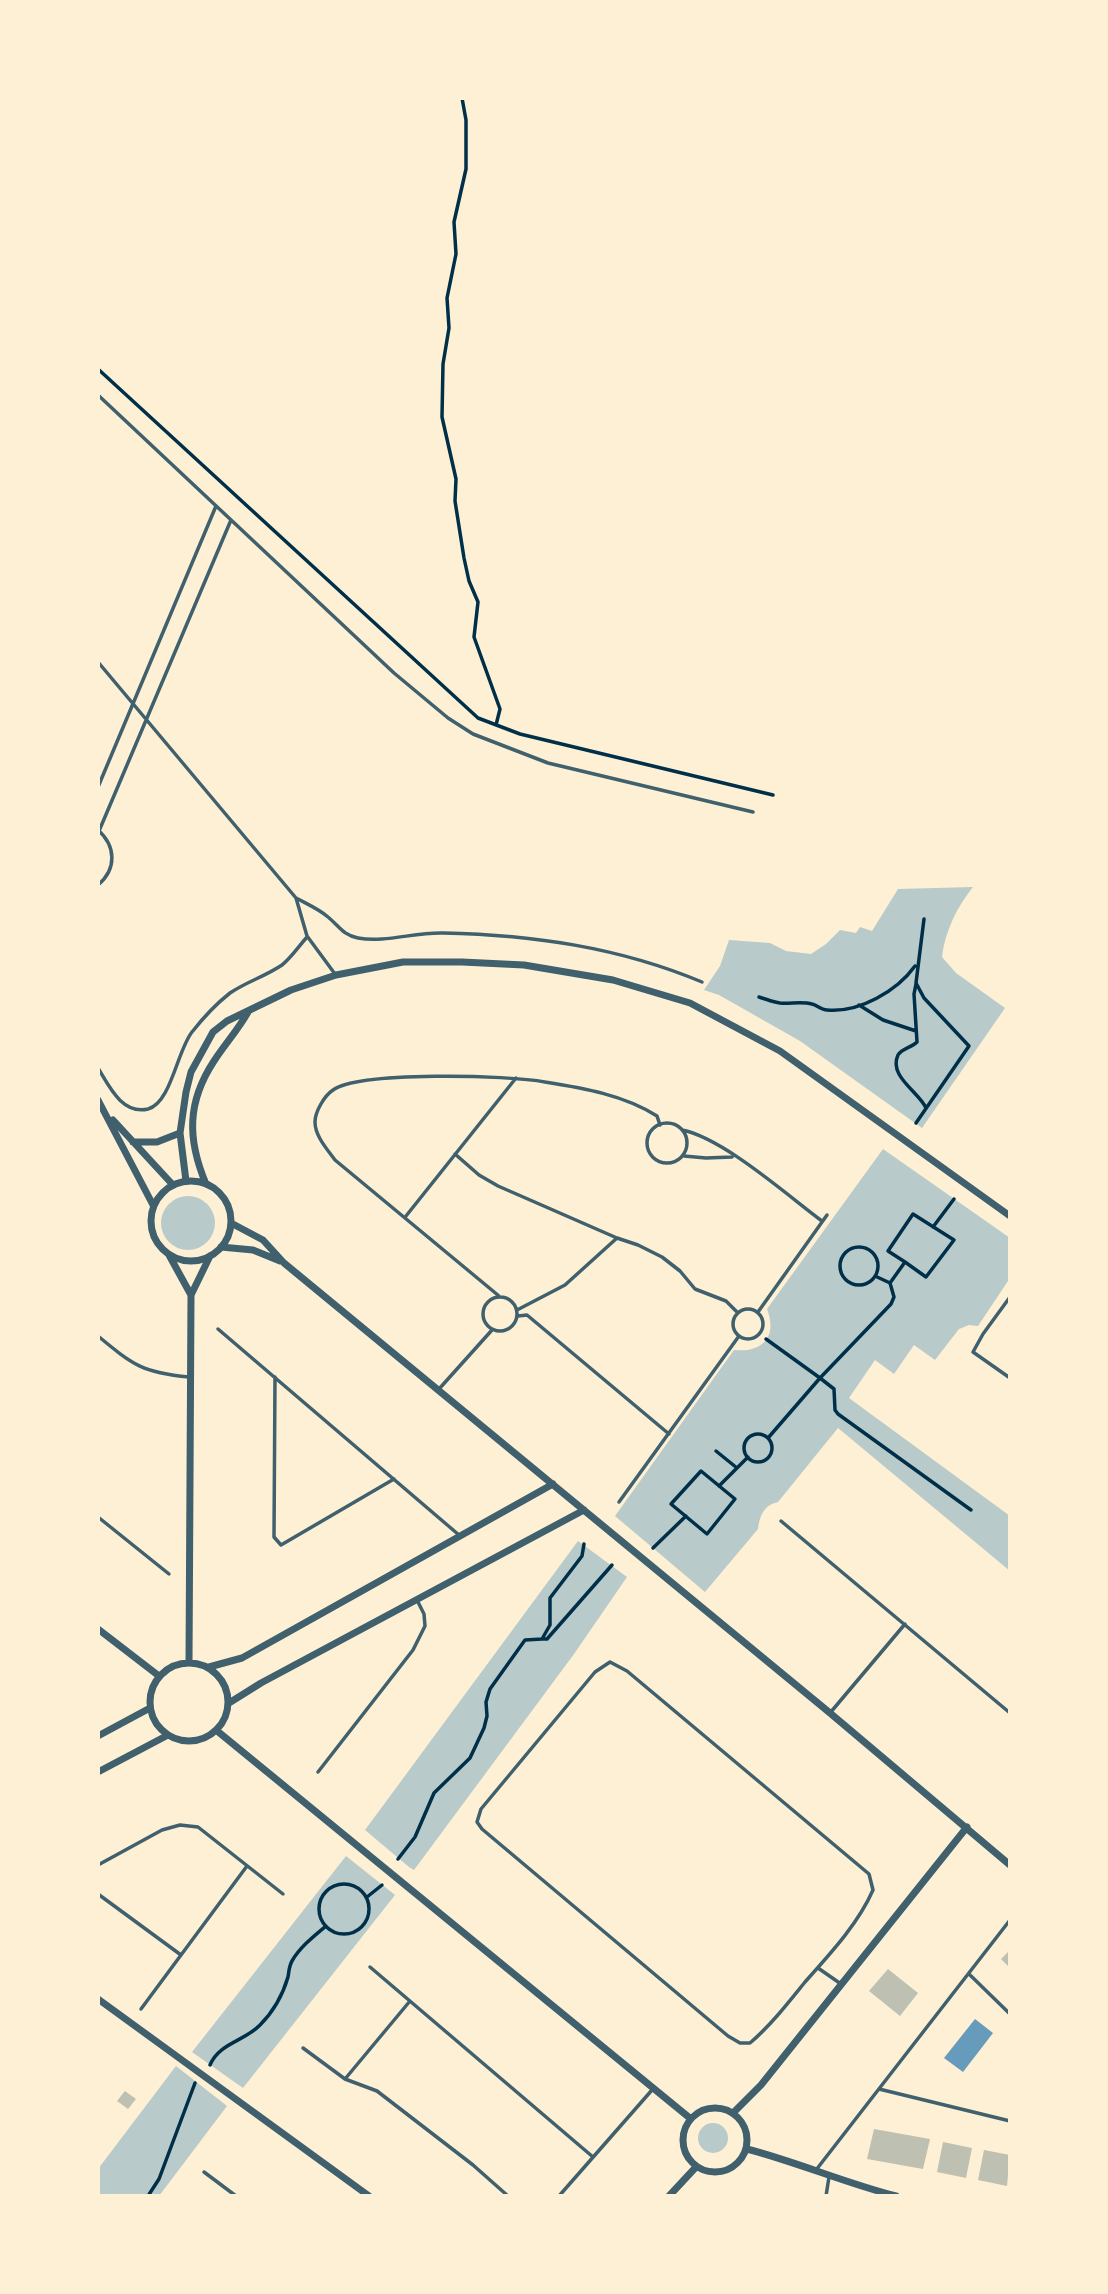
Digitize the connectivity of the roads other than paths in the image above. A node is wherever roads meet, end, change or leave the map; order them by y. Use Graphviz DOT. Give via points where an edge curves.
graph roads {
  1 [pos="98,395"];
  2 [pos="216,506"];
  3 [pos="231,520"];
  4 [pos="98,662"];
  5 [pos="133,703"];
  6 [pos="147,719"];
  7 [pos="98,787"];
  8 [pos="754,812"];
  9 [pos="99,831"];
  10 [pos="98,885"];
  11 [pos="296,898"];
  12 [pos="307,936"];
  13 [pos="336,975"];
  14 [pos="702,982"];
  15 [pos="248,1012"];
  16 [pos="98,1068"];
  17 [pos="516,1078"];
  18 [pos="98,1100"];
  19 [pos="106,1112"];
  20 [pos="660,1125"];
  21 [pos="682,1130"];
  22 [pos="180,1133"];
  23 [pos="133,1142"];
  24 [pos="455,1154"];
  25 [pos="683,1156"];
  26 [pos="734,1156"];
  27 [pos="186,1181"];
  28 [pos="206,1184"];
  29 [pos="173,1185"];
  30 [pos="153,1205"];
  31 [pos="827,1215"];
  32 [pos="1010,1216"];
  33 [pos="406,1217"];
  34 [pos="822,1221"];
  35 [pos="231,1223"];
  36 [pos="617,1238"];
  37 [pos="221,1247"];
  38 [pos="169,1255"];
  39 [pos="211,1256"];
  40 [pos="284,1263"];
  41 [pos="191,1294"];
  42 [pos="499,1296"];
  43 [pos="1010,1297"];
  44 [pos="517,1310"];
  45 [pos="758,1312"];
  46 [pos="738,1313"];
  47 [pos="517,1316"];
  48 [pos="218,1329"];
  49 [pos="492,1329"];
  50 [pos="98,1336"];
  51 [pos="739,1336"];
  52 [pos="191,1377"];
  53 [pos="275,1377"];
  54 [pos="1010,1378"];
  55 [pos="437,1391"];
  56 [pos="669,1434"];
  57 [pos="394,1479"];
  58 [pos="553,1484"];
  59 [pos="619,1502"];
  60 [pos="584,1510"];
  61 [pos="98,1517"];
  62 [pos="781,1521"];
  63 [pos="461,1536"];
  64 [pos="169,1574"];
  65 [pos="417,1600"];
  66 [pos="905,1624"];
  67 [pos="98,1629"];
  68 [pos="189,1662"];
  69 [pos="209,1667"];
  70 [pos="159,1676"];
  71 [pos="229,1703"];
  72 [pos="150,1708"];
  73 [pos="830,1713"];
  74 [pos="1010,1713"];
  75 [pos="216,1730"];
  76 [pos="168,1735"];
  77 [pos="98,1736"];
  78 [pos="98,1772"];
  79 [pos="318,1772"];
  80 [pos="967,1827"];
  81 [pos="98,1865"];
  82 [pos="1010,1865"];
  83 [pos="247,1866"];
  84 [pos="98,1894"];
  85 [pos="283,1894"];
  86 [pos="1010,1920"];
  87 [pos="181,1955"];
  88 [pos="370,1967"];
  89 [pos="818,1968"];
  90 [pos="968,1974"];
  91 [pos="841,1984"];
  92 [pos="98,1999"];
  93 [pos="410,2001"];
  94 [pos="141,2009"];
  95 [pos="1010,2014"];
  96 [pos="303,2048"];
  97 [pos="345,2079"];
  98 [pos="654,2088"];
  99 [pos="879,2089"];
  100 [pos="733,2113"];
  101 [pos="691,2119"];
  102 [pos="1010,2120"];
  103 [pos="747,2149"];
  104 [pos="593,2157"];
  105 [pos="696,2167"];
  106 [pos="815,2170"];
  107 [pos="204,2172"];
  108 [pos="830,2175"];
  109 [pos="236,2196"];
  110 [pos="369,2196"];
  111 [pos="508,2196"];
  112 [pos="559,2196"];
  113 [pos="669,2196"];
  114 [pos="826,2196"];
  115 [pos="896,2196"];
  1 -- 2 [label="lane"];
  2 -- 3 [label="lane"];
  2 -- 5 [label="lane"];
  3 -- 6 [label="lane"];
  3 -- 8 [label="lane" via="394,673 473,734 548,763"];
  4 -- 5 [label="lane"];
  5 -- 6 [label="lane"];
  5 -- 7 [label="lane"];
  6 -- 9 [label="lane"];
  6 -- 11 [label="lane"];
  9 -- 10 [label="lane" via="107,839 113,859"];
  11 -- 12 [label="lane"];
  11 -- 14 [label="lane" via="328,917 344,934 359,938 445,933 563,942 660,964"];
  12 -- 13 [label="lane"];
  12 -- 16 [label="lane" via="284,964 230,993 209,1013 190,1034 161,1101 150,1109 124,1105"];
  13 -- 15 [label="street" via="291,990"];
  13 -- 32 [label="street" via="403,962 524,965 613,980 690,1003 780,1051"];
  15 -- 22 [label="street" via="213,1032 191,1072"];
  15 -- 28 [label="street" via="201,1083 194,1107 191,1130"];
  17 -- 20 [label="lane" via="639,1104 657,1116"];
  17 -- 24 [label="lane"];
  17 -- 33 [label="lane" via="375,1079 333,1089 324,1099 315,1122 335,1160"];
  18 -- 19 [label="street"];
  19 -- 23 [label="street"];
  19 -- 30 [label="street"];
  20 -- 21 [label="lane" via="671,1123"];
  20 -- 25 [label="lane" via="648,1136 650,1155 665,1164"];
  21 -- 25 [label="lane" via="688,1146"];
  21 -- 26 [label="lane" via="694,1132"];
  22 -- 23 [label="street" via="157,1142"];
  22 -- 27 [label="street"];
  23 -- 29 [label="street"];
  24 -- 33 [label="lane"];
  24 -- 36 [label="lane" via="498,1186"];
  25 -- 26 [label="lane"];
  26 -- 34 [label="lane"];
  27 -- 28 [label="street"];
  27 -- 29 [label="street"];
  28 -- 35 [label="street" via="223,1196"];
  29 -- 30 [label="street"];
  30 -- 38 [label="street" via="152,1233"];
  31 -- 34 [label="lane"];
  33 -- 42 [label="lane"];
  34 -- 45 [label="lane"];
  35 -- 37 [label="street"];
  35 -- 40 [label="street" via="263,1240"];
  36 -- 44 [label="lane" via="565,1285"];
  36 -- 46 [label="lane" via="662,1257 695,1289 726,1301"];
  37 -- 39 [label="street"];
  37 -- 40 [label="street" via="253,1250"];
  38 -- 39 [label="street" via="183,1261"];
  38 -- 41 [label="street"];
  39 -- 41 [label="street"];
  40 -- 55 [label="street"];
  41 -- 52 [label="street"];
  42 -- 44 [label="lane" via="511,1300"];
  42 -- 49 [label="lane" via="487,1302 482,1313"];
  43 -- 54 [label="lane" via="973,1352"];
  44 -- 47 [label="lane"];
  45 -- 46 [label="lane"];
  45 -- 51 [label="lane" via="763,1323 760,1333 751,1339"];
  46 -- 51 [label="lane" via="733,1324"];
  47 -- 49 [label="lane" via="508,1329"];
  47 -- 56 [label="lane" via="527,1315"];
  48 -- 53 [label="lane"];
  49 -- 55 [label="lane"];
  50 -- 52 [label="lane" via="126,1360 156,1374"];
  51 -- 56 [label="lane"];
  52 -- 68 [label="street"];
  53 -- 57 [label="lane"];
  53 -- 57 [label="lane" via="274,1537 281,1545"];
  55 -- 58 [label="street"];
  56 -- 59 [label="lane"];
  57 -- 63 [label="lane"];
  58 -- 60 [label="street"];
  58 -- 63 [label="street"];
  60 -- 65 [label="street"];
  60 -- 73 [label="street"];
  61 -- 64 [label="lane"];
  62 -- 66 [label="lane"];
  63 -- 69 [label="street" via="242,1658"];
  65 -- 71 [label="street"];
  65 -- 79 [label="lane" via="425,1626 413,1650"];
  66 -- 73 [label="lane"];
  66 -- 74 [label="lane"];
  67 -- 70 [label="street"];
  68 -- 69 [label="street"];
  68 -- 70 [label="street"];
  69 -- 71 [label="street" via="224,1682"];
  70 -- 72 [label="street"];
  71 -- 75 [label="street"];
  72 -- 76 [label="street" via="159,1728"];
  72 -- 77 [label="street"];
  73 -- 80 [label="street"];
  75 -- 76 [label="street" via="193,1741"];
  75 -- 98 [label="street"];
  76 -- 78 [label="street"];
  80 -- 82 [label="street"];
  80 -- 91 [label="street"];
  81 -- 83 [label="lane" via="180,1825 198,1827"];
  83 -- 85 [label="lane"];
  83 -- 87 [label="lane"];
  84 -- 87 [label="lane"];
  86 -- 90 [label="lane"];
  87 -- 94 [label="lane"];
  88 -- 93 [label="lane"];
  89 -- 89 [label="lane" via="866,1907 873,1890 869,1874 627,1671 610,1662 595,1672 481,1809 477,1822 482,1829 740,2043 750,2043 764,2031"];
  89 -- 91 [label="lane"];
  90 -- 95 [label="lane"];
  90 -- 99 [label="lane"];
  91 -- 100 [label="street"];
  92 -- 110 [label="street"];
  93 -- 97 [label="lane"];
  93 -- 104 [label="lane"];
  96 -- 97 [label="lane"];
  97 -- 111 [label="lane" via="377,2091"];
  98 -- 101 [label="street"];
  98 -- 104 [label="lane"];
  99 -- 102 [label="lane"];
  99 -- 106 [label="lane"];
  100 -- 101 [label="street" via="706,2109"];
  100 -- 103 [label="street" via="746,2129"];
  101 -- 105 [label="street" via="685,2128 684,2149"];
  103 -- 105 [label="street" via="736,2166 726,2171 706,2172"];
  103 -- 106 [label="street"];
  104 -- 112 [label="lane"];
  105 -- 113 [label="street"];
  106 -- 108 [label="street"];
  107 -- 109 [label="lane"];
  108 -- 114 [label="lane"];
  108 -- 115 [label="street"];
}
